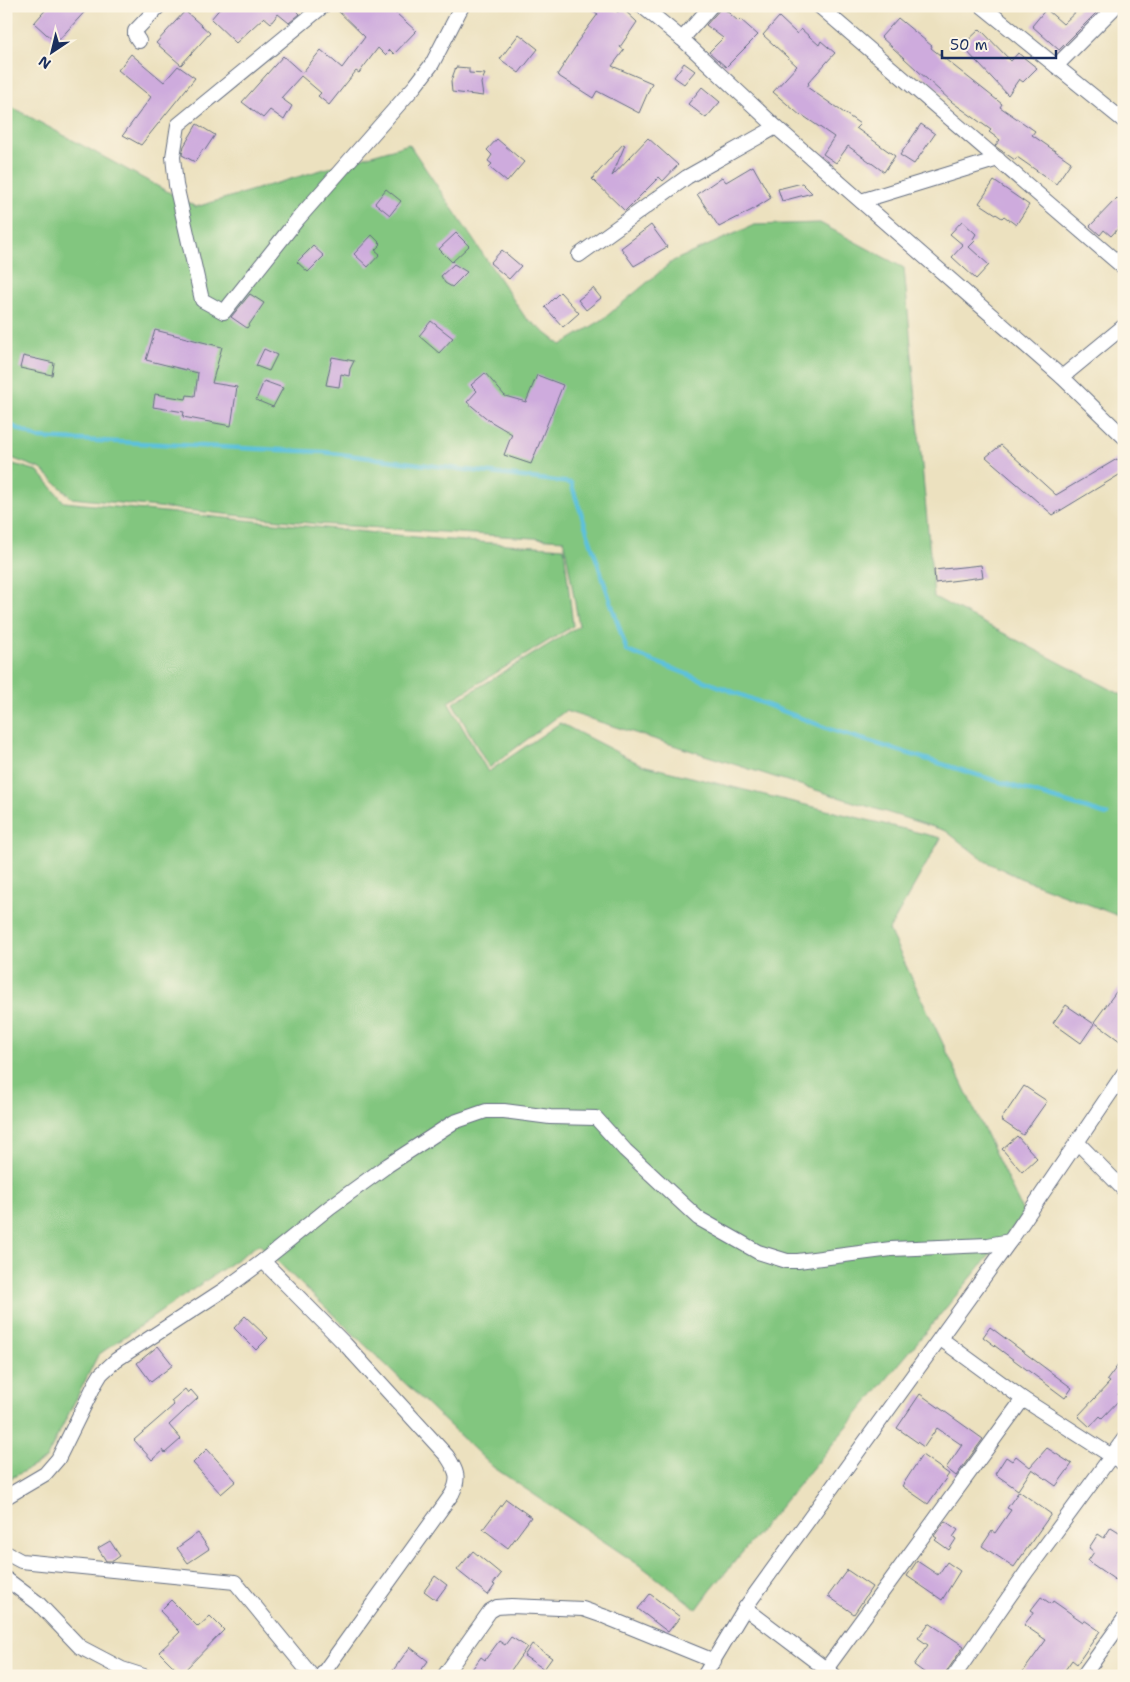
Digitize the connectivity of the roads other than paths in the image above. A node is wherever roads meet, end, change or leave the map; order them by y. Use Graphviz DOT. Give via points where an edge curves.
graph roads {
  1 [pos="159,6"];
  2 [pos="323,6"];
  3 [pos="462,6"];
  4 [pos="642,6"];
  5 [pos="711,6"];
  6 [pos="819,6"];
  7 [pos="982,6"];
  8 [pos="1116,6"];
  9 [pos="682,39"];
  10 [pos="140,41"];
  11 [pos="1056,66"];
  12 [pos="1124,121"];
  13 [pos="776,127"];
  14 [pos="998,159"];
  15 [pos="861,201"];
  16 [pos="579,255"];
  17 [pos="1124,268"];
  18 [pos="1124,326"];
  19 [pos="1062,376"];
  20 [pos="1124,436"];
  21 [pos="1124,1073"];
  22 [pos="1078,1143"];
  23 [pos="1124,1190"];
  24 [pos="1010,1241"];
  25 [pos="264,1261"];
  26 [pos="941,1339"];
  27 [pos="1023,1399"];
  28 [pos="1124,1439"];
  29 [pos="1111,1456"];
  30 [pos="1124,1464"];
  31 [pos="6,1497"];
  32 [pos="6,1553"];
  33 [pos="6,1579"];
  34 [pos="744,1608"];
  35 [pos="1124,1619"];
  36 [pos="714,1661"];
  37 [pos="827,1674"];
  38 [pos="144,1676"];
  39 [pos="312,1676"];
  40 [pos="321,1676"];
  41 [pos="444,1676"];
  42 [pos="704,1676"];
  43 [pos="954,1676"];
  44 [pos="1083,1676"];
  1 -- 10 [label="street" via="135,31"];
  2 -- 3 [label="street" via="178,125 173,157 176,185 202,300 224,312 297,220 415,86 432,64"];
  4 -- 9 [label="street"];
  5 -- 9 [label="street"];
  6 -- 14 [label="street"];
  7 -- 11 [label="street"];
  8 -- 11 [label="street"];
  9 -- 13 [label="street"];
  11 -- 12 [label="street"];
  13 -- 15 [label="street"];
  13 -- 16 [label="street" via="688,177"];
  14 -- 15 [label="street"];
  14 -- 17 [label="street"];
  15 -- 19 [label="street"];
  18 -- 19 [label="street"];
  19 -- 20 [label="street"];
  21 -- 22 [label="street"];
  22 -- 23 [label="street"];
  22 -- 24 [label="street"];
  24 -- 25 [label="street" via="891,1249 805,1260 774,1258 698,1218 625,1150 596,1118 486,1111 454,1122 388,1165"];
  24 -- 26 [label="street"];
  25 -- 31 [label="street" via="106,1369 95,1384 58,1459 45,1474"];
  25 -- 40 [label="street" via="447,1456 457,1478 452,1494"];
  26 -- 27 [label="street"];
  26 -- 34 [label="street"];
  27 -- 29 [label="street"];
  27 -- 37 [label="street"];
  28 -- 29 [label="street"];
  29 -- 30 [label="street"];
  29 -- 43 [label="street"];
  32 -- 39 [label="street" via="21,1561 235,1582"];
  33 -- 38 [label="street" via="38,1603 80,1648"];
  34 -- 36 [label="street"];
  34 -- 37 [label="street"];
  35 -- 44 [label="street"];
  36 -- 41 [label="street" via="583,1609 511,1606 490,1611"];
  36 -- 42 [label="street"];
}
